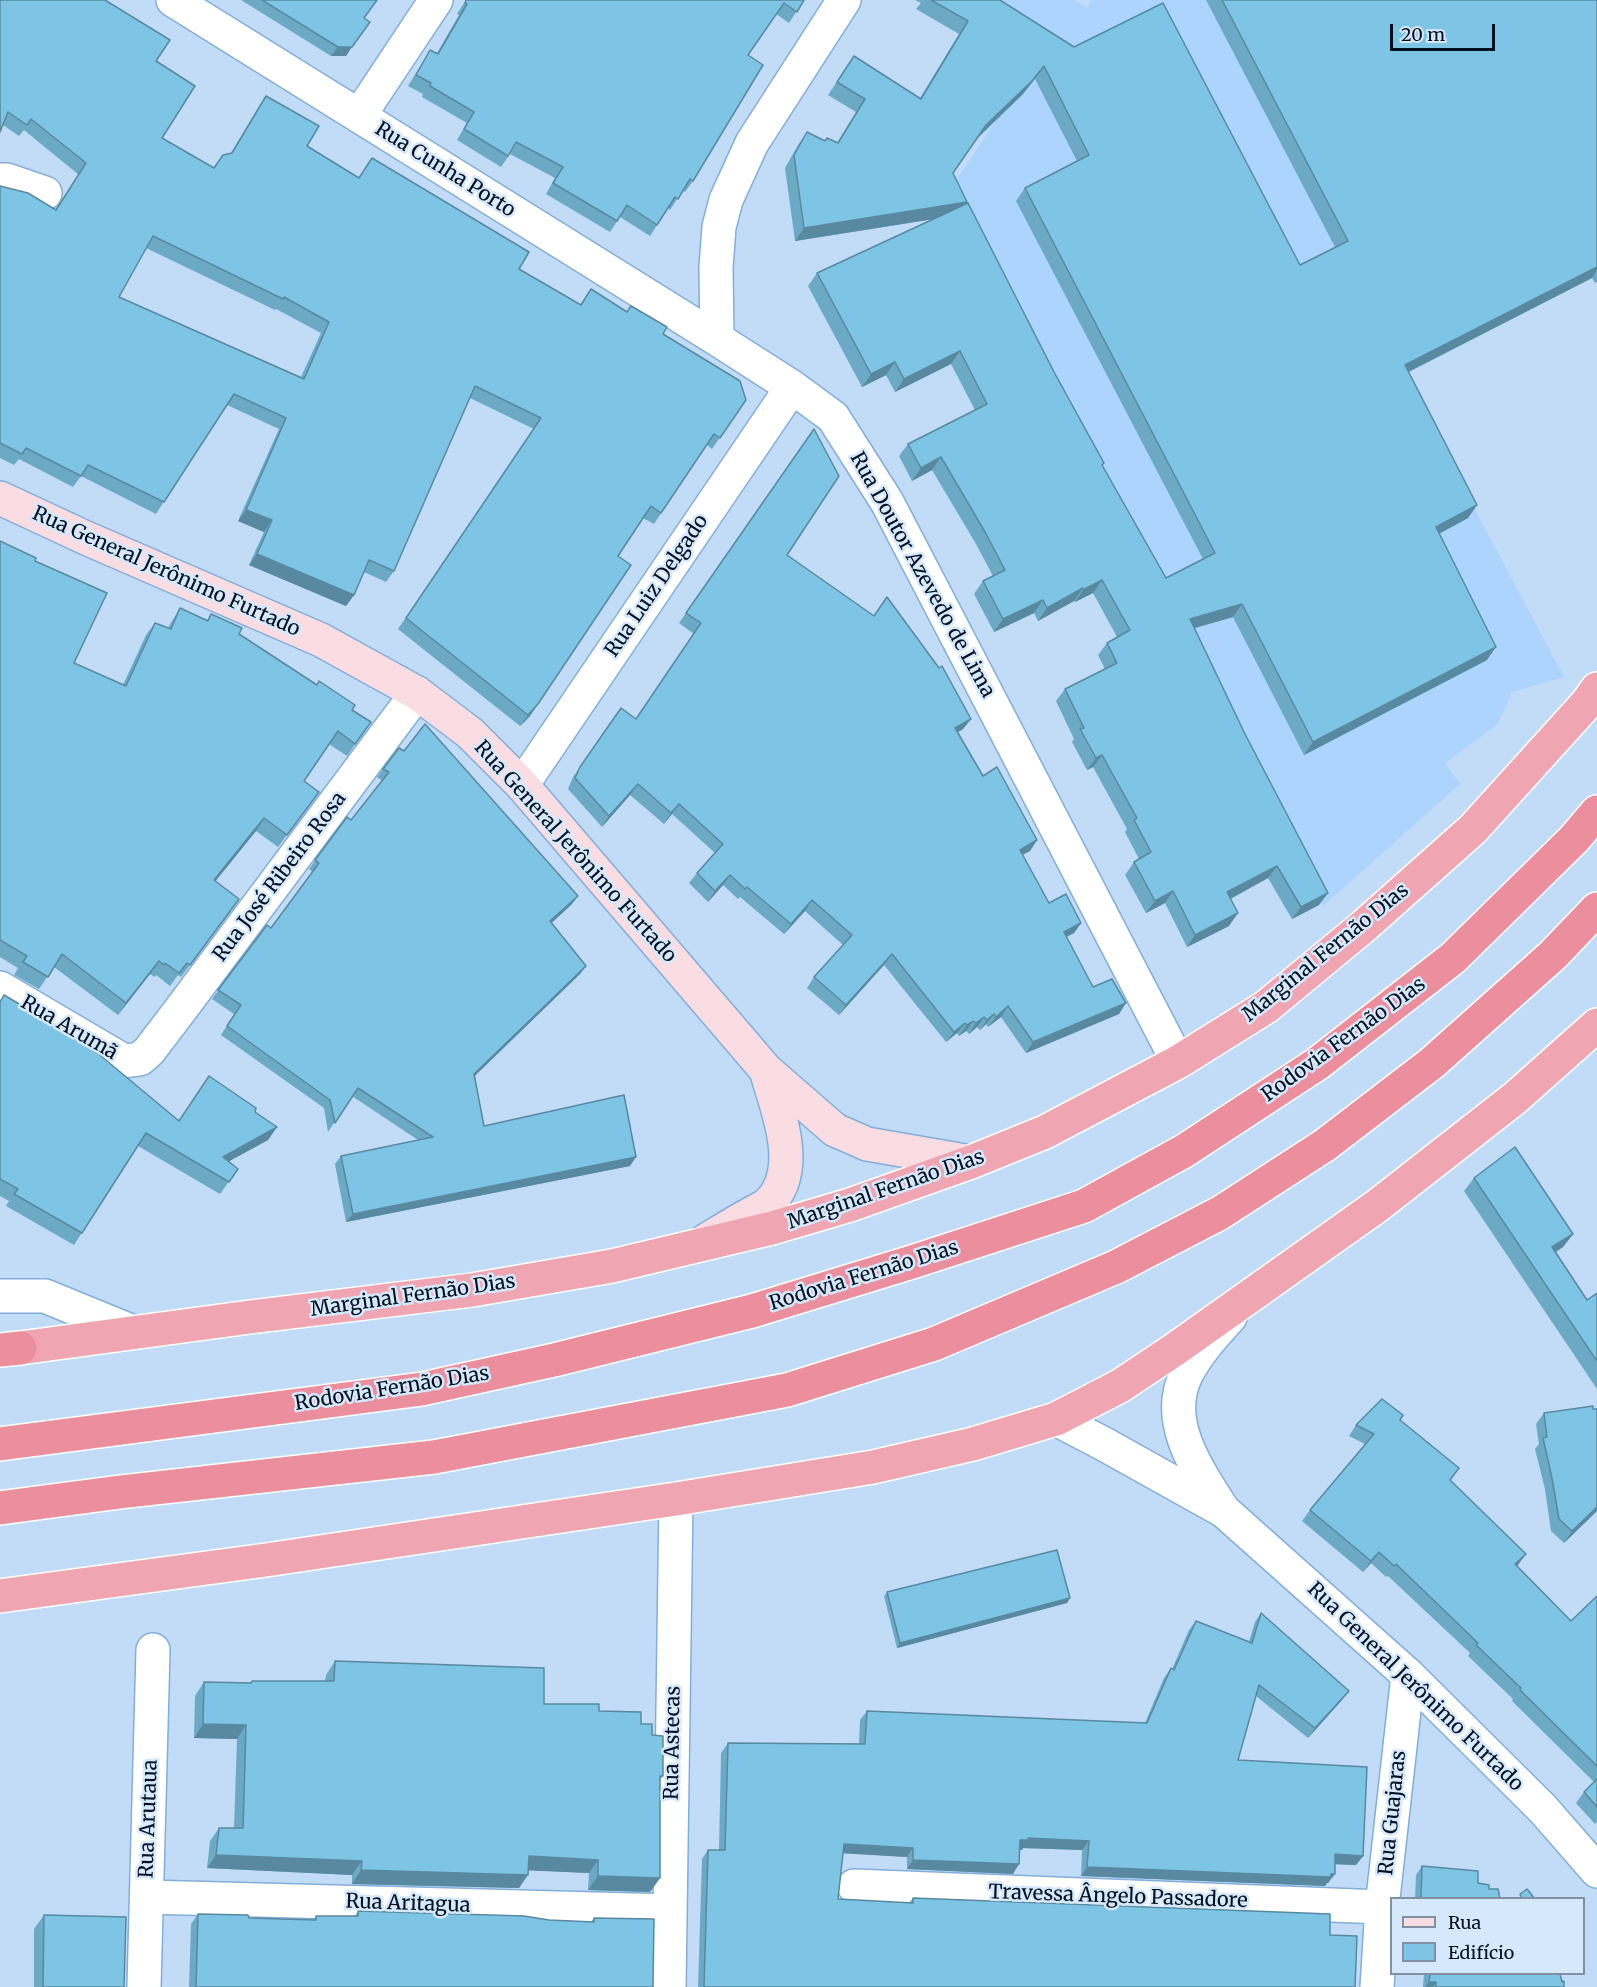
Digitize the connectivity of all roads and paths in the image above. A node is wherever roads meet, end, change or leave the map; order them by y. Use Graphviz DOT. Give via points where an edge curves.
graph roads {
  1 [pos="173,0"];
  2 [pos="436,0"];
  3 [pos="844,0"];
  4 [pos="359,116"];
  5 [pos="0,180"];
  6 [pos="45,193"];
  7 [pos="717,339"];
  8 [pos="792,387"];
  9 [pos="0,498"];
  10 [pos="1597,689"];
  11 [pos="417,693"];
  12 [pos="522,785"];
  13 [pos="1597,812"];
  14 [pos="1597,909"];
  15 [pos="0,988"];
  16 [pos="1597,1025"];
  17 [pos="140,1059"];
  18 [pos="1178,1062"];
  19 [pos="766,1070"];
  20 [pos="971,1162"];
  21 [pos="692,1248"];
  22 [pos="0,1296"];
  23 [pos="1245,1300"];
  24 [pos="133,1332"];
  25 [pos="10,1349"];
  26 [pos="1056,1419"];
  27 [pos="0,1444"];
  28 [pos="676,1499"];
  29 [pos="0,1508"];
  30 [pos="1224,1511"];
  31 [pos="0,1596"];
  32 [pos="153,1650"];
  33 [pos="1408,1675"];
  34 [pos="1597,1871"];
  35 [pos="854,1886"];
  36 [pos="147,1897"];
  37 [pos="1382,1907"];
  38 [pos="670,1911"];
  39 [pos="144,1987"];
  40 [pos="669,1987"];
  41 [pos="1377,1987"];
  1 -- 4 [label="street, Rua Cunha Porto"];
  2 -- 4 [label="street"];
  3 -- 7 [label="street" via="752,143 726,200 716,267"];
  4 -- 7 [label="street, Rua Cunha Porto"];
  5 -- 6 [label="street"];
  7 -- 8 [label="street, Rua Doutor Azevedo de Lima"];
  8 -- 12 [label="street, Rua Luiz Delgado"];
  8 -- 18 [label="street, Rua Doutor Azevedo de Lima" via="833,417 886,502"];
  9 -- 11 [label="main road, Rua General Jerônimo Furtado" via="321,640"];
  10 -- 18 [label="highway, Marginal Fernão Dias" via="1473,829 1266,1007"];
  11 -- 12 [label="main road, Rua General Jerônimo Furtado" via="470,733"];
  11 -- 17 [label="street, Rua José Ribeiro Rosa"];
  12 -- 19 [label="main road, Rua General Jerônimo Furtado"];
  13 -- 27 [label="highway, Rodovia Fernão Dias" via="1453,958 1317,1064 1184,1151 1084,1206 752,1311 422,1389"];
  14 -- 29 [label="highway" via="1553,955 1432,1063 1315,1151 1220,1213 1116,1267 934,1344 787,1390 434,1457"];
  15 -- 17 [label="street, Rua Arumã" via="124,1061"];
  16 -- 23 [label="highway" via="1506,1106 1377,1206"];
  18 -- 20 [label="highway, Marginal Fernão Dias" via="1046,1132"];
  19 -- 20 [label="main road, Rua General Jerônimo Furtado" via="835,1130 867,1144"];
  19 -- 21 [label="main road, Rua General Jerônimo Furtado" via="786,1148 780,1188 768,1204"];
  20 -- 21 [label="highway, Marginal Fernão Dias" via="850,1205"];
  21 -- 24 [label="highway, Marginal Fernão Dias" via="472,1290"];
  22 -- 24 [label="street" via="45,1296"];
  23 -- 26 [label="highway" via="1120,1386"];
  23 -- 30 [label="street, Rua General Jerônimo Furtado" via="1192,1365 1179,1403 1184,1440"];
  24 -- 25 [label="highway, Marginal Fernão Dias"];
  26 -- 28 [label="highway" via="973,1444 873,1467"];
  26 -- 30 [label="street, Rua General Jerônimo Furtado"];
  28 -- 31 [label="highway"];
  28 -- 38 [label="street, Rua Astecas"];
  30 -- 33 [label="street, Rua General Jerônimo Furtado"];
  32 -- 36 [label="street, Rua Arutaua"];
  33 -- 34 [label="street, Rua General Jerônimo Furtado" via="1543,1809"];
  33 -- 37 [label="street, Rua Guajaras"];
  35 -- 37 [label="street, Travessa Ângelo Passadore"];
  36 -- 38 [label="street, Rua Aritagua"];
  36 -- 39 [label="street, Rua Arutaua"];
  37 -- 41 [label="street, Rua Guajaras"];
  38 -- 40 [label="street, Rua Astecas"];
}
